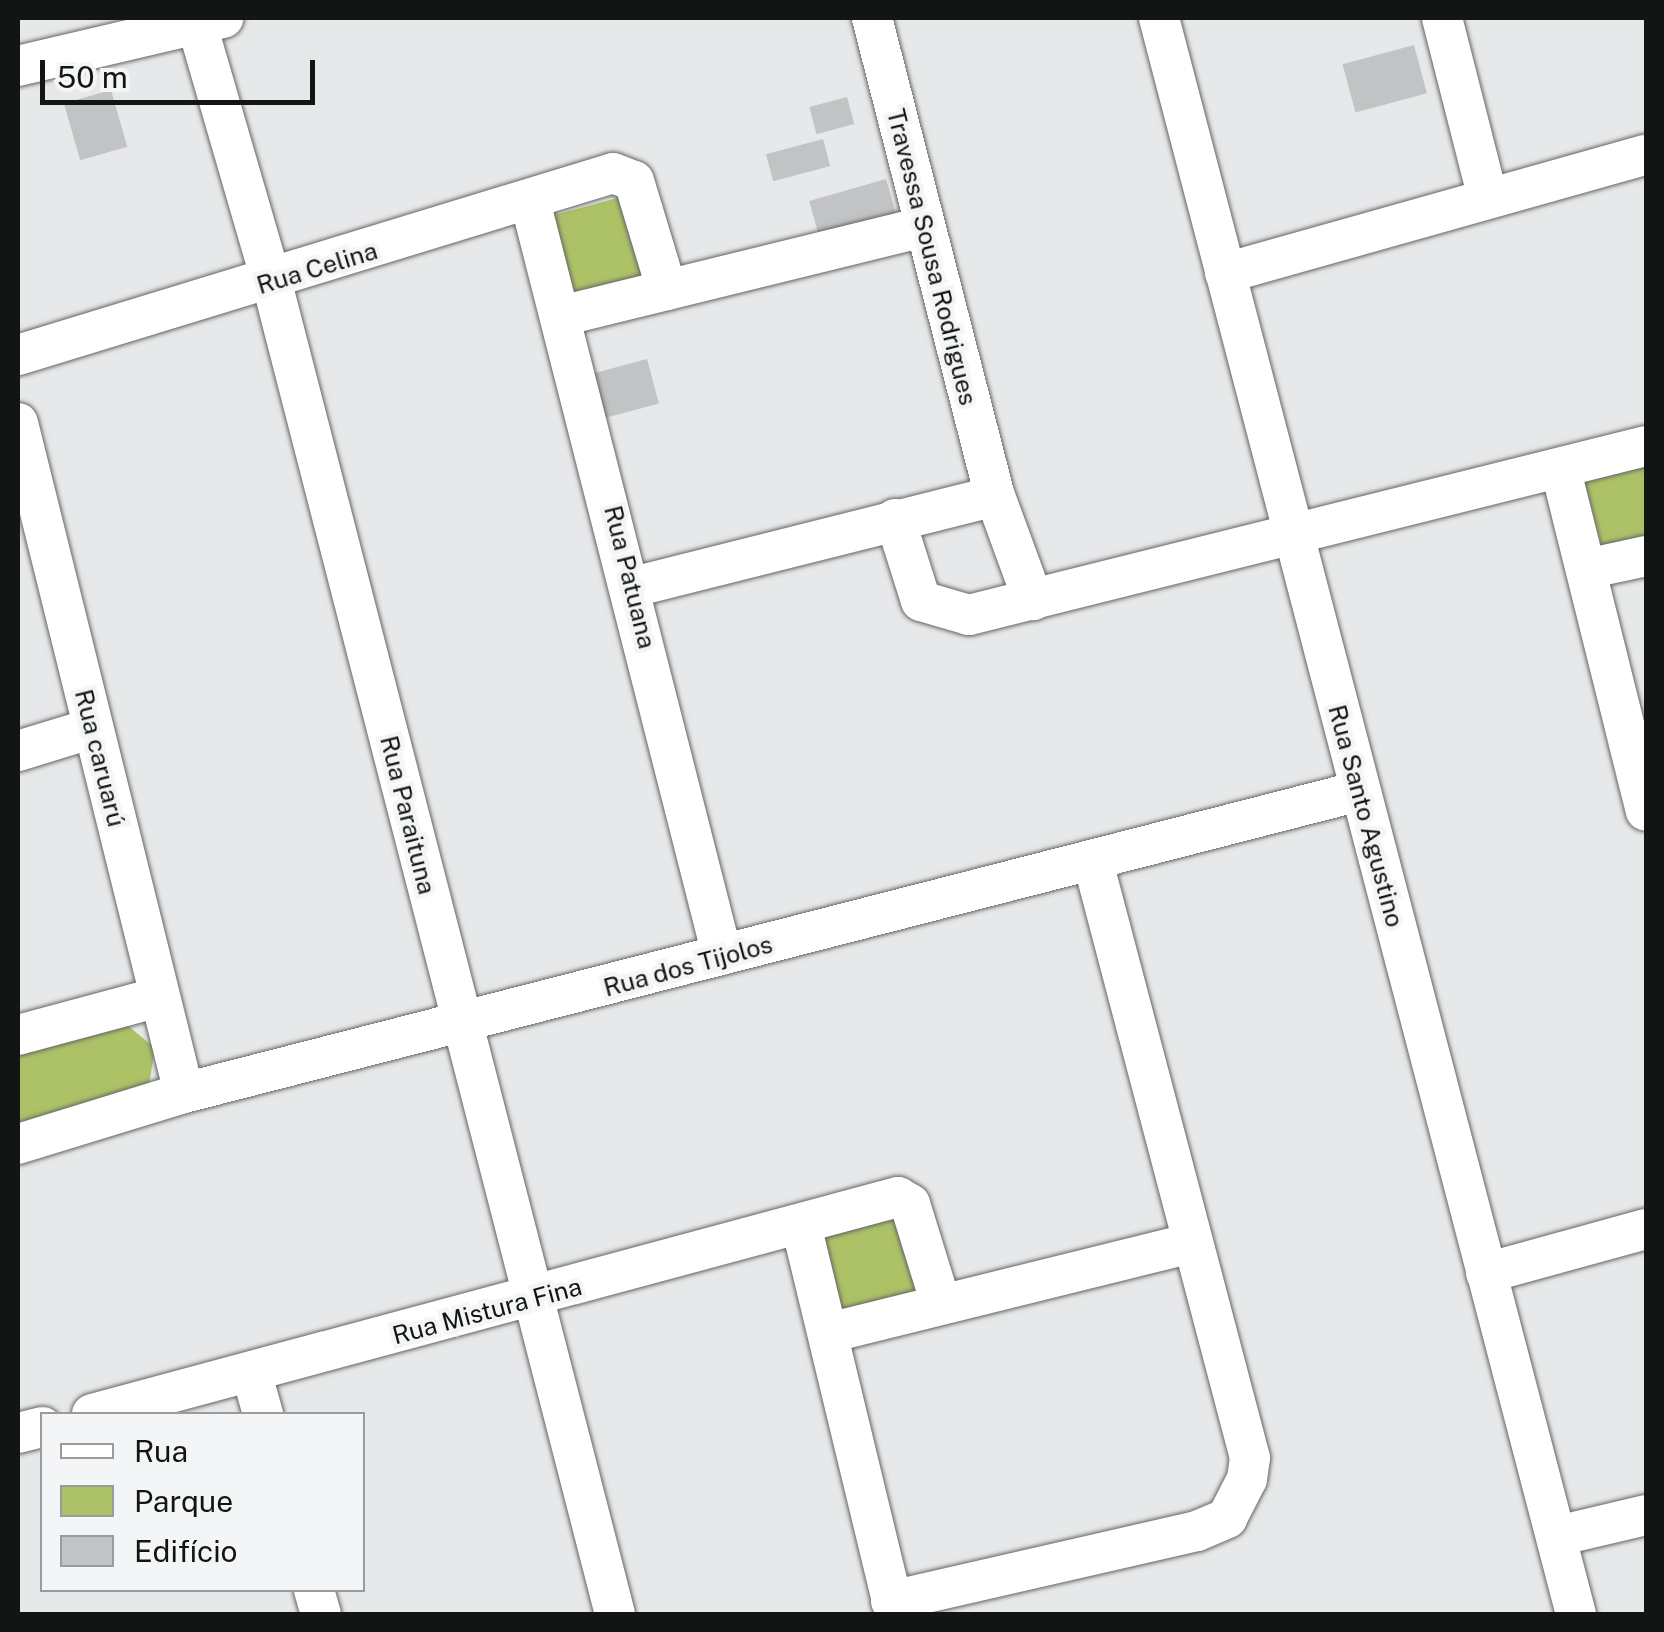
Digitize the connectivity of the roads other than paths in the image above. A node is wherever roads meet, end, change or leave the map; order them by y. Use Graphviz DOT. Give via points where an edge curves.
graph roads {
  1 [pos="872,18"];
  2 [pos="1159,18"];
  3 [pos="1442,18"];
  4 [pos="205,20"];
  5 [pos="18,66"];
  6 [pos="1646,155"];
  7 [pos="1487,194"];
  8 [pos="530,202"];
  9 [pos="922,227"];
  10 [pos="1225,273"];
  11 [pos="272,282"];
  12 [pos="666,290"];
  13 [pos="560,316"];
  14 [pos="18,355"];
  15 [pos="18,424"];
  16 [pos="1646,446"];
  17 [pos="1561,471"];
  18 [pos="995,496"];
  19 [pos="895,519"];
  20 [pos="1292,530"];
  21 [pos="1646,556"];
  22 [pos="1586,568"];
  23 [pos="633,587"];
  24 [pos="1033,600"];
  25 [pos="93,728"];
  26 [pos="18,751"];
  27 [pos="1359,791"];
  28 [pos="1646,810"];
  29 [pos="1094,866"];
  30 [pos="722,956"];
  31 [pos="159,997"];
  32 [pos="462,1027"];
  33 [pos="18,1035"];
  34 [pos="184,1093"];
  35 [pos="18,1144"];
  36 [pos="1646,1228"];
  37 [pos="802,1229"];
  38 [pos="1193,1243"];
  39 [pos="1486,1273"];
  40 [pos="533,1298"];
  41 [pos="940,1301"];
  42 [pos="828,1332"];
  43 [pos="252,1375"];
  44 [pos="100,1412"];
  45 [pos="262,1412"];
  46 [pos="1646,1515"];
  47 [pos="1557,1536"];
  48 [pos="893,1608"];
  49 [pos="615,1614"];
  50 [pos="1576,1614"];
  1 -- 9 [label="street, Travessa Sousa Rodrigues"];
  2 -- 10 [label="street, Rua Santo Agustino"];
  3 -- 7 [label="street"];
  4 -- 5 [label="street"];
  4 -- 11 [label="street, Rua Paraituna"];
  6 -- 7 [label="street"];
  7 -- 10 [label="street"];
  8 -- 11 [label="street, Rua Celina"];
  8 -- 12 [label="street, Rua Celina" via="614,172 634,181"];
  8 -- 13 [label="street, Rua Patuana"];
  9 -- 12 [label="street"];
  9 -- 18 [label="street, Travessa Sousa Rodrigues"];
  10 -- 20 [label="street, Rua Santo Agustino"];
  11 -- 14 [label="street, Rua Celina"];
  11 -- 32 [label="street, Rua Paraituna"];
  12 -- 13 [label="street"];
  13 -- 23 [label="street, Rua Patuana"];
  15 -- 25 [label="street, Rua caruarú"];
  16 -- 17 [label="street"];
  17 -- 20 [label="street"];
  17 -- 22 [label="street"];
  18 -- 19 [label="street"];
  18 -- 24 [label="street, Travessa Sousa Rodrigues"];
  19 -- 23 [label="street"];
  19 -- 24 [label="street" via="921,601 952,616"];
  20 -- 24 [label="street"];
  20 -- 27 [label="street, Rua Santo Agustino"];
  21 -- 22 [label="street"];
  22 -- 28 [label="street"];
  23 -- 30 [label="street, Rua Patuana"];
  25 -- 26 [label="street"];
  25 -- 31 [label="street, Rua caruarú"];
  27 -- 29 [label="street, Rua dos Tijolos"];
  27 -- 39 [label="street, Rua Santo Agustino"];
  29 -- 30 [label="street, Rua dos Tijolos"];
  29 -- 38 [label="street"];
  30 -- 32 [label="street, Rua dos Tijolos"];
  31 -- 33 [label="street"];
  31 -- 34 [label="street, Rua caruarú"];
  32 -- 34 [label="street, Rua dos Tijolos"];
  32 -- 40 [label="street, Rua Paraituna"];
  34 -- 35 [label="street, Rua dos Tijolos"];
  36 -- 39 [label="street"];
  37 -- 40 [label="street, Rua Mistura Fina"];
  37 -- 41 [label="street, Rua Mistura Fina" via="882,1203 910,1204"];
  37 -- 42 [label="street"];
  38 -- 41 [label="street"];
  38 -- 48 [label="street" via="1250,1458 1227,1518"];
  39 -- 47 [label="street, Rua Santo Agustino"];
  40 -- 43 [label="street, Rua Mistura Fina"];
  40 -- 49 [label="street, Rua Paraituna"];
  41 -- 42 [label="street"];
  42 -- 48 [label="street"];
  43 -- 44 [label="street, Rua Mistura Fina"];
  43 -- 45 [label="street"];
  46 -- 47 [label="street"];
  47 -- 50 [label="street, Rua Santo Agustino"];
}
